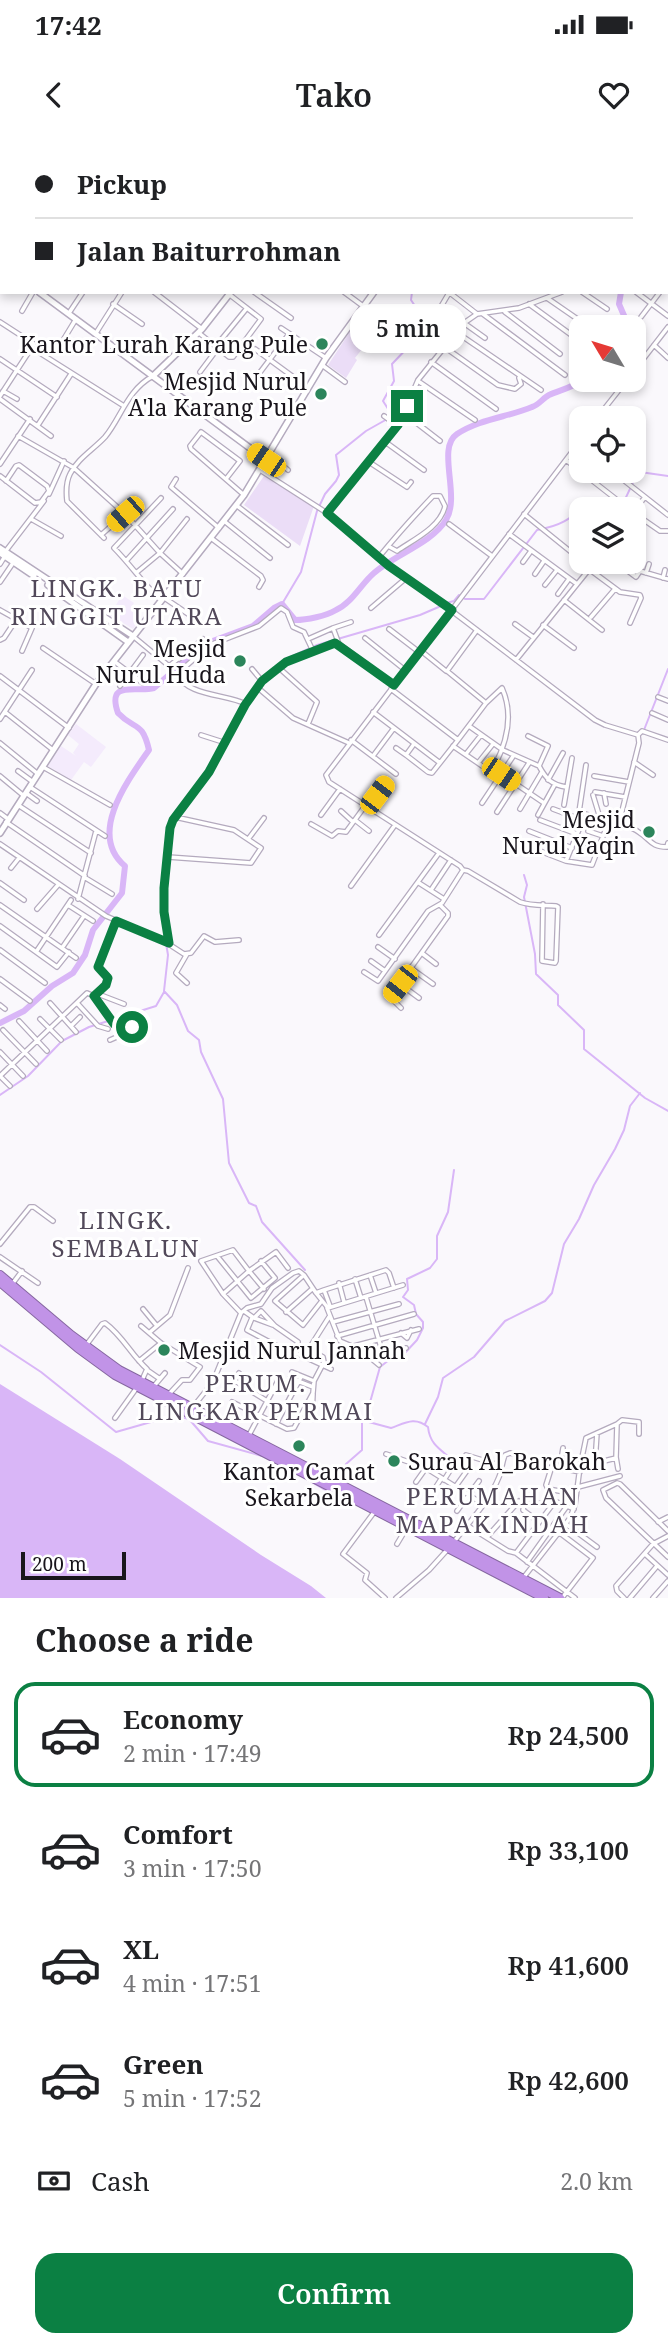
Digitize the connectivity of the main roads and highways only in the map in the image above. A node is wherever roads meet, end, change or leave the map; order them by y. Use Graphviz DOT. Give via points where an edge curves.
graph roads {
  1 [pos="230,294"];
  2 [pos="372,294"];
  3 [pos="47,295"];
  4 [pos="153,376"];
  5 [pos="267,457"];
  6 [pos="3,552"];
  7 [pos="131,639"];
  8 [pos="0,833"];
  9 [pos="0,1275"];
  10 [pos="0,1282"];
  11 [pos="69,1337"];
  12 [pos="139,1384"];
  13 [pos="232,1433"];
  14 [pos="332,1485"];
  15 [pos="344,1491"];
  16 [pos="451,1545"];
  17 [pos="520,1582"];
  18 [pos="563,1596"];
  19 [pos="544,1598"];
  1 -- 4 [label="main road"];
  2 -- 5 [label="main road" via="307,387"];
  3 -- 4 [label="main road"];
  4 -- 5 [label="main road"];
  5 -- 7 [label="main road" via="244,495"];
  6 -- 7 [label="main road"];
  6 -- 7 [label="main road"];
  7 -- 8 [label="main road" via="96,684"];
  9 -- 11 [label="highway"];
  10 -- 11 [label="highway"];
  11 -- 12 [label="highway"];
  11 -- 12 [label="highway" via="103,1367"];
  12 -- 13 [label="highway"];
  12 -- 13 [label="highway"];
  13 -- 14 [label="highway"];
  13 -- 14 [label="highway" via="248,1437"];
  14 -- 15 [label="highway"];
  15 -- 16 [label="highway"];
  15 -- 16 [label="highway" via="375,1511"];
  16 -- 17 [label="highway"];
  17 -- 18 [label="highway"];
  17 -- 19 [label="highway"];
}
